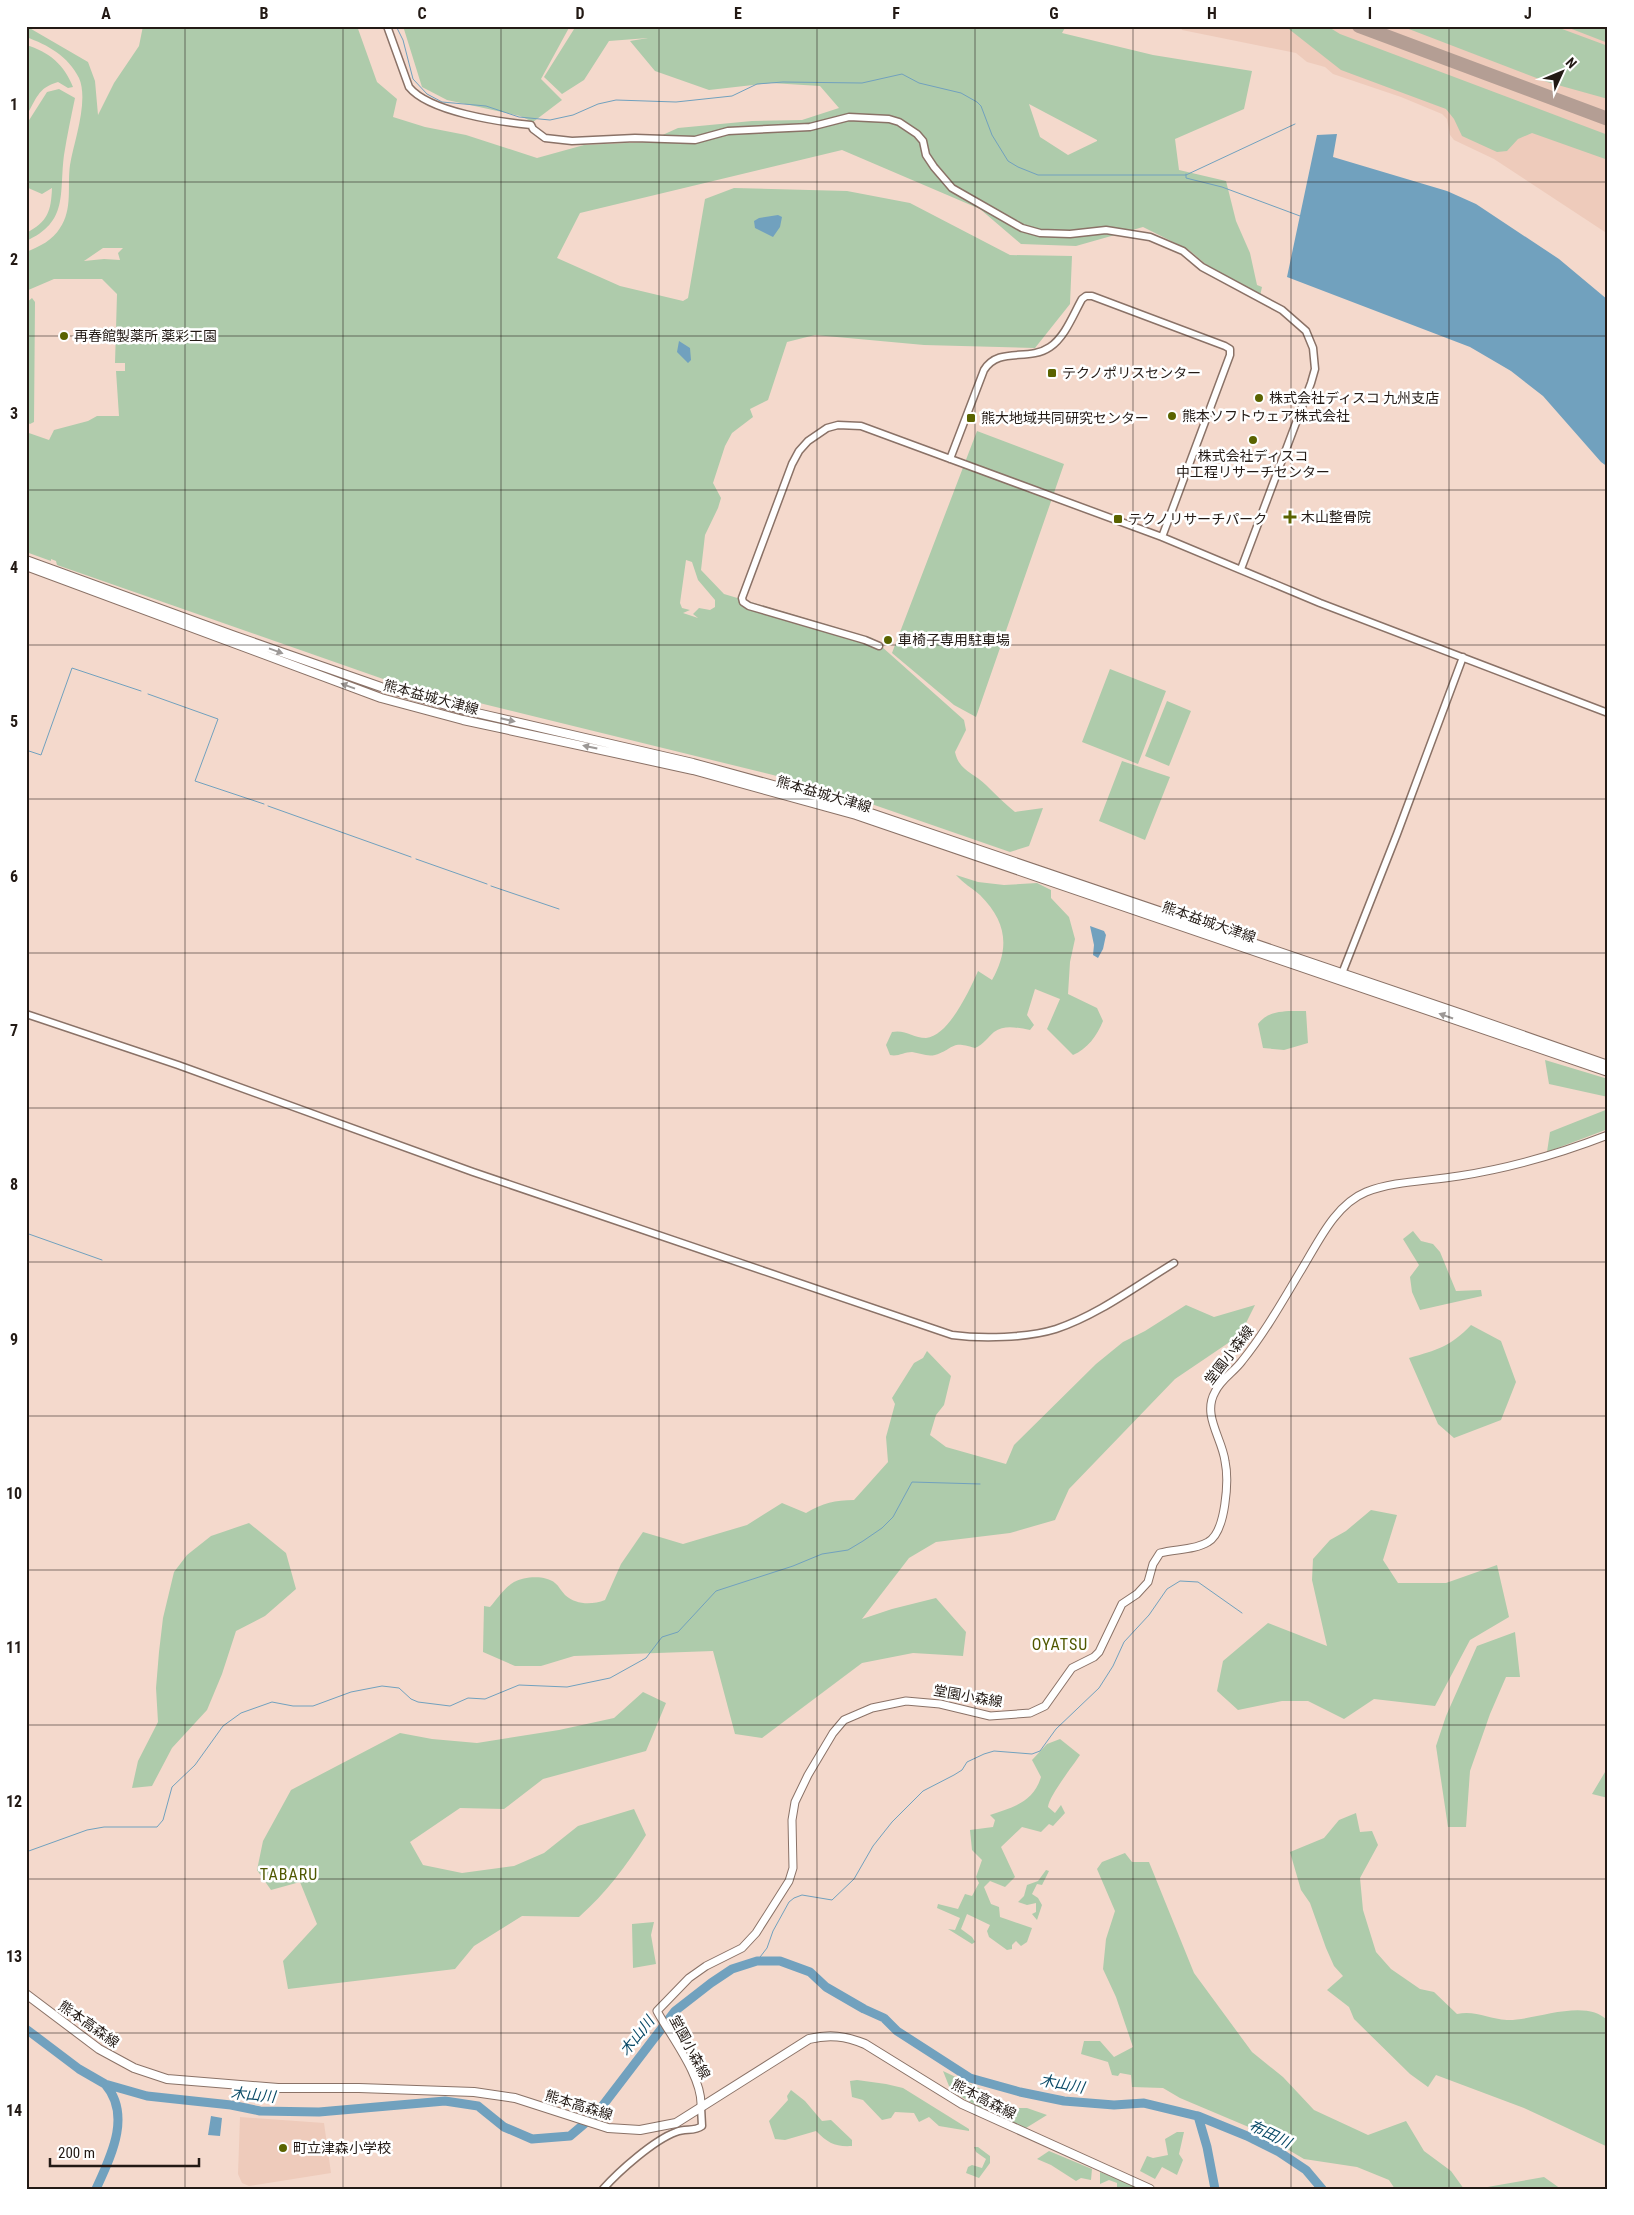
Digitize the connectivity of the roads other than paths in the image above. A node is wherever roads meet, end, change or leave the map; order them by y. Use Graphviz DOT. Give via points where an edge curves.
graph roads {
  1 [pos="387,26"];
  2 [pos="950,459"];
  3 [pos="1162,537"];
  4 [pos="26,560"];
  5 [pos="26,566"];
  6 [pos="1242,569"];
  7 [pos="879,646"];
  8 [pos="1462,657"];
  9 [pos="1608,713"];
  10 [pos="1340,979"];
  11 [pos="26,1014"];
  12 [pos="1608,1065"];
  13 [pos="1608,1072"];
  14 [pos="1608,1135"];
  15 [pos="1174,1263"];
  16 [pos="26,1994"];
  17 [pos="701,2107"];
  18 [pos="603,2189"];
  19 [pos="1150,2189"];
  1 -- 6 [label="street" via="414,93 439,106 532,126 545,138 572,141 695,140 728,131 810,127 849,117 899,122 923,141 930,161 947,184 1022,228 1040,233 1070,234 1106,230 1150,237 1182,251 1202,266 1282,310 1306,331 1313,348 1315,369"];
  2 -- 3 [label="street"];
  2 -- 3 [label="street" via="989,362 996,357 1036,354 1050,347 1062,336 1086,296 1101,300 1230,349"];
  2 -- 7 [label="street" via="861,426 838,425 827,428 808,441 789,472 743,602"];
  3 -- 6 [label="street"];
  4 -- 10 [label="main road, 熊本益城大津線, one-way" via="381,687 853,807"];
  10 -- 5 [label="main road, 熊本益城大津線, one-way" via="856,815 693,770 463,720 382,698"];
  6 -- 8 [label="street" via="1320,603"];
  8 -- 9 [label="street"];
  8 -- 10 [label="street"];
  10 -- 12 [label="main road, 熊本益城大津線"];
  13 -- 10 [label="main road, 熊本益城大津線, one-way"];
  11 -- 15 [label="street" via="178,1065 473,1172 952,1335 970,1338 1006,1336 1055,1329 1100,1308"];
  14 -- 17 [label="main road, 堂園小森線" via="1525,1164 1390,1186 1351,1200 1334,1218 1242,1362 1215,1392 1211,1402 1212,1416 1225,1460 1227,1484 1220,1526 1214,1537 1201,1545 1160,1552 1148,1582 1122,1604 1098,1652 1072,1668 1041,1709 1016,1715 990,1716 940,1704 906,1701 872,1708 844,1720 833,1733 795,1802 792,1820 794,1868 750,1942 689,1978 656,2011 697,2083"];
  16 -- 17 [label="main road, 熊本高森線" via="98,2049 134,2068 167,2079 278,2088 474,2092 515,2098 608,2128 628,2131 676,2123"];
  17 -- 18 [label="street" via="702,2126 677,2132 660,2142 633,2160"];
  17 -- 19 [label="main road, 熊本高森線" via="809,2039 835,2035 865,2044 962,2104"];
}
